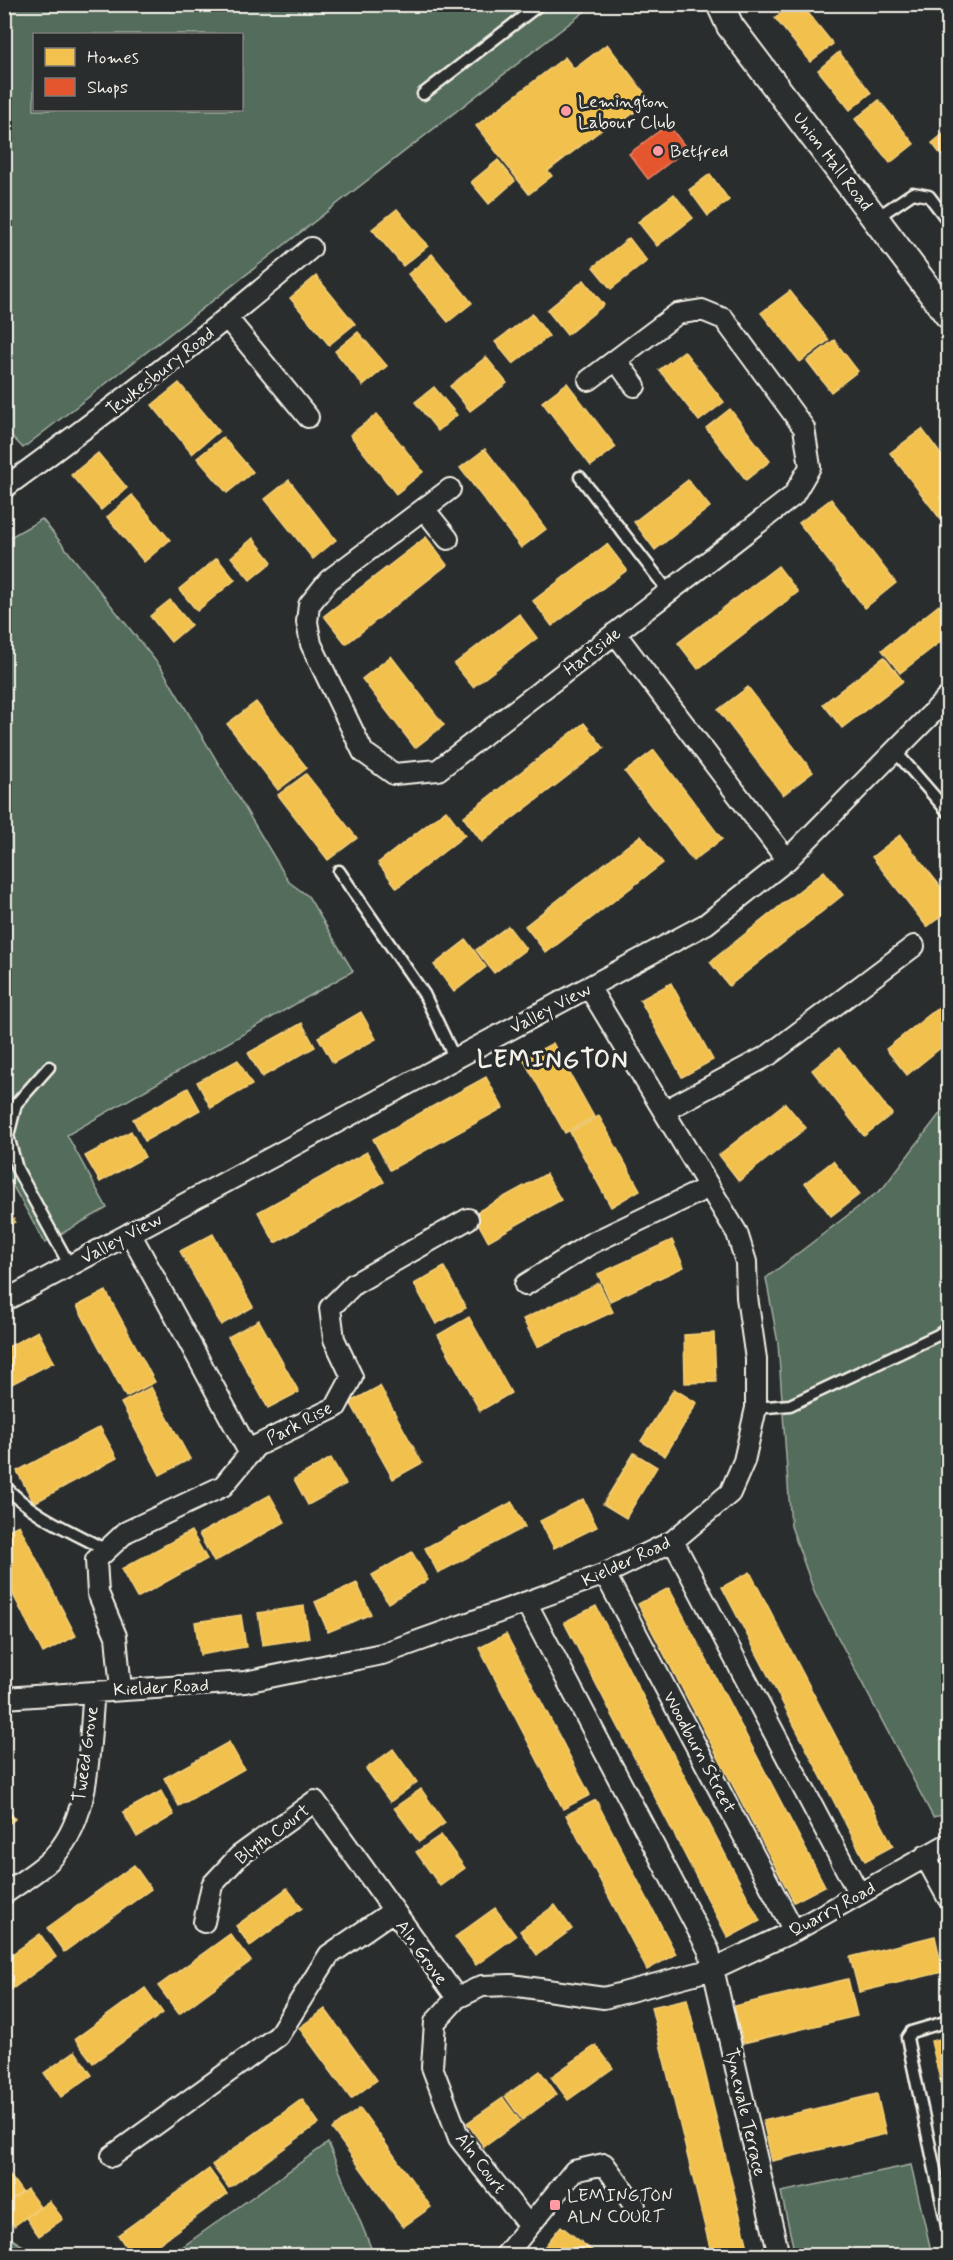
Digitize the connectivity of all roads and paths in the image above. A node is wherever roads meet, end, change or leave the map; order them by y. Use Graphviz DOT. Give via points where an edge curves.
graph roads {
  1 [pos="540,4"];
  2 [pos="720,4"];
  3 [pos="423,94"];
  4 [pos="876,218"];
  5 [pos="948,221"];
  6 [pos="311,248"];
  7 [pos="948,315"];
  8 [pos="227,318"];
  9 [pos="616,360"];
  10 [pos="589,380"];
  11 [pos="635,386"];
  12 [pos="308,417"];
  13 [pos="580,477"];
  14 [pos="4,488"];
  15 [pos="450,489"];
  16 [pos="424,509"];
  17 [pos="448,539"];
  18 [pos="669,592"];
  19 [pos="615,633"];
  20 [pos="948,697"];
  21 [pos="895,751"];
  22 [pos="948,812"];
  23 [pos="788,860"];
  24 [pos="339,871"];
  25 [pos="914,946"];
  26 [pos="589,987"];
  27 [pos="455,1059"];
  28 [pos="49,1067"];
  29 [pos="664,1111"];
  30 [pos="709,1187"];
  31 [pos="468,1220"];
  32 [pos="130,1233"];
  33 [pos="70,1266"];
  34 [pos="525,1285"];
  35 [pos="4,1300"];
  36 [pos="948,1328"];
  37 [pos="756,1408"];
  38 [pos="250,1454"];
  39 [pos="4,1485"];
  40 [pos="673,1541"];
  41 [pos="106,1550"];
  42 [pos="605,1574"];
  43 [pos="527,1604"];
  44 [pos="121,1690"];
  45 [pos="94,1692"];
  46 [pos="4,1698"];
  47 [pos="948,1844"];
  48 [pos="925,1856"];
  49 [pos="4,1894"];
  50 [pos="859,1894"];
  51 [pos="948,1898"];
  52 [pos="393,1911"];
  53 [pos="204,1922"];
  54 [pos="794,1931"];
  55 [pos="713,1969"];
  56 [pos="457,1998"];
  57 [pos="948,2021"];
  58 [pos="112,2156"];
  59 [pos="635,2206"];
  60 [pos="529,2226"];
  61 [pos="948,2231"];
  62 [pos="505,2256"];
  63 [pos="779,2256"];
  1 -- 3 [label="lane"];
  2 -- 4 [label="street, Union Hall Road" via="730,26"];
  4 -- 5 [label="lane" via="913,193 929,196"];
  4 -- 7 [label="street, Union Hall Road"];
  6 -- 8 [label="street, Tewkesbury Road"];
  8 -- 12 [label="street"];
  8 -- 14 [label="street, Tewkesbury Road"];
  9 -- 10 [label="street, Hartside"];
  9 -- 11 [label="street"];
  9 -- 18 [label="street, Hartside" via="676,314 702,310 724,319 804,428 810,467 793,496"];
  13 -- 18 [label="lane"];
  15 -- 16 [label="street, Hartside"];
  16 -- 17 [label="street"];
  16 -- 19 [label="street, Hartside" via="329,580 309,605 307,622 311,644 363,752 394,774 438,770"];
  18 -- 19 [label="street, Hartside"];
  19 -- 23 [label="street"];
  20 -- 21 [label="street, Valley View"];
  21 -- 22 [label="lane"];
  21 -- 23 [label="street, Valley View"];
  23 -- 26 [label="street, Valley View" via="706,924"];
  24 -- 27 [label="lane" via="424,994"];
  25 -- 29 [label="street" via="769,1055"];
  26 -- 27 [label="street, Valley View"];
  26 -- 29 [label="street, Kielder Road"];
  27 -- 32 [label="street, Valley View"];
  28 -- 33 [label="lane" via="16,1104 8,1136 17,1169"];
  29 -- 30 [label="street, Kielder Road"];
  30 -- 34 [label="street" via="590,1244"];
  30 -- 37 [label="street, Kielder Road" via="737,1233 746,1262 756,1359"];
  31 -- 38 [label="street, Park Rise" via="354,1284 330,1308 334,1339 352,1377 336,1407 256,1446"];
  32 -- 33 [label="street, Valley View"];
  32 -- 38 [label="street"];
  33 -- 35 [label="street, Valley View"];
  36 -- 37 [label="lane" via="790,1405"];
  37 -- 40 [label="street, Kielder Road" via="744,1461 730,1494"];
  38 -- 41 [label="street, Park Rise" via="223,1486 126,1532"];
  39 -- 41 [label="lane" via="34,1511"];
  40 -- 42 [label="street, Kielder Road"];
  40 -- 50 [label="street"];
  41 -- 44 [label="street" via="96,1560 98,1593 116,1636"];
  42 -- 43 [label="street, Kielder Road"];
  42 -- 54 [label="street, Woodburn Street"];
  43 -- 44 [label="street, Kielder Road" via="382,1654 245,1682"];
  43 -- 55 [label="street, Tynevale Terrace" via="709,1952"];
  44 -- 45 [label="street, Kielder Road"];
  45 -- 46 [label="street, Kielder Road"];
  45 -- 49 [label="street, Tweed Grove" via="83,1795 71,1830 50,1860"];
  47 -- 48 [label="street, Quarry Road"];
  48 -- 50 [label="street, Quarry Road"];
  48 -- 51 [label="street"];
  50 -- 54 [label="street, Quarry Road"];
  52 -- 53 [label="street, Blyth Court" via="315,1801 239,1856 212,1885"];
  52 -- 56 [label="street, Aln Grove"];
  52 -- 58 [label="street, Aln Grove" via="329,1954 278,2036"];
  54 -- 55 [label="street, Quarry Road"];
  55 -- 56 [label="street, Aln Grove" via="604,1998 511,1985 482,1986"];
  55 -- 63 [label="street, Tynevale Terrace"];
  56 -- 60 [label="street, Aln Court" via="435,2022 432,2067 459,2138"];
  57 -- 61 [label="lane" via="911,2032 907,2038"];
  59 -- 60 [label="street" via="604,2164 574,2171"];
  60 -- 62 [label="street"];
}
